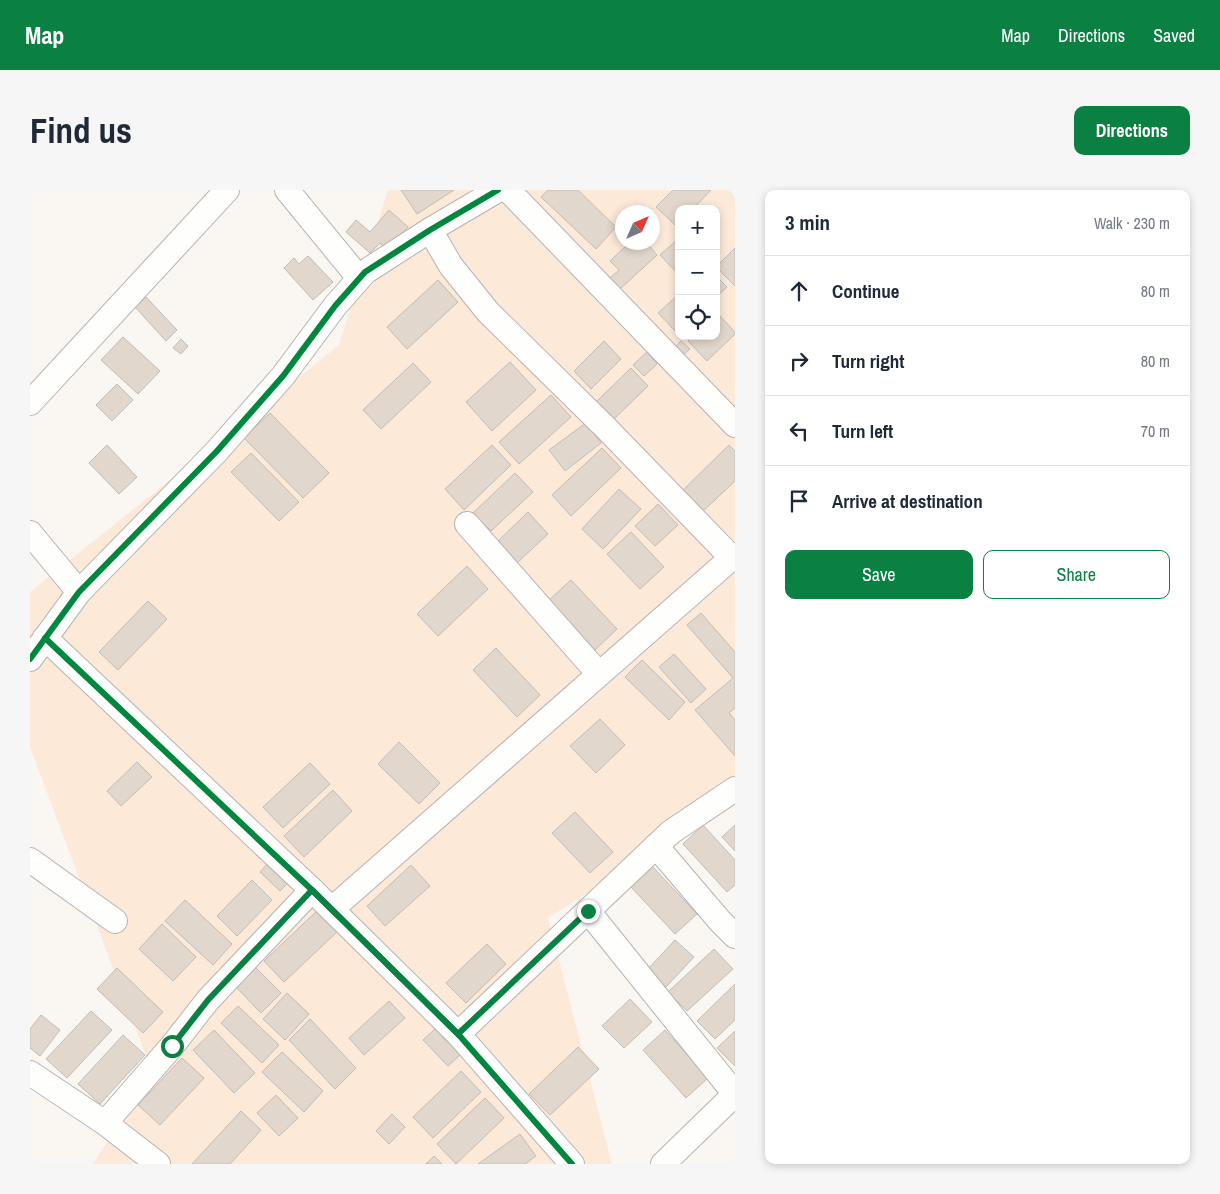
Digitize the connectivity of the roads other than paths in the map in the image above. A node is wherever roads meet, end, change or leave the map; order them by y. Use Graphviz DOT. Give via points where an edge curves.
graph roads {
  1 [pos="227,190"];
  2 [pos="287,190"];
  3 [pos="498,190"];
  4 [pos="508,190"];
  5 [pos="430,230"];
  6 [pos="359,278"];
  7 [pos="30,403"];
  8 [pos="735,425"];
  9 [pos="467,524"];
  10 [pos="30,533"];
  11 [pos="733,556"];
  12 [pos="79,592"];
  13 [pos="46,638"];
  14 [pos="30,659"];
  15 [pos="599,674"];
  16 [pos="735,789"];
  17 [pos="656,846"];
  18 [pos="30,860"];
  19 [pos="312,890"];
  20 [pos="332,910"];
  21 [pos="588,911"];
  22 [pos="115,920"];
  23 [pos="735,936"];
  24 [pos="458,1034"];
  25 [pos="30,1073"];
  26 [pos="735,1094"];
  27 [pos="105,1122"];
  28 [pos="559,1159"];
  29 [pos="158,1164"];
  30 [pos="663,1164"];
  1 -- 7 [label="street"];
  2 -- 6 [label="street"];
  3 -- 5 [label="street"];
  4 -- 8 [label="street"];
  5 -- 6 [label="street"];
  5 -- 11 [label="street" via="451,266 488,312"];
  6 -- 12 [label="street" via="284,376 217,451"];
  9 -- 15 [label="street"];
  10 -- 12 [label="street"];
  11 -- 15 [label="street"];
  12 -- 13 [label="street"];
  13 -- 14 [label="street"];
  13 -- 19 [label="street"];
  15 -- 20 [label="street"];
  16 -- 17 [label="street" via="686,821"];
  17 -- 21 [label="street"];
  17 -- 23 [label="street"];
  18 -- 22 [label="street"];
  19 -- 20 [label="street"];
  19 -- 27 [label="street" via="208,1000"];
  20 -- 24 [label="street"];
  21 -- 24 [label="street"];
  21 -- 26 [label="street"];
  24 -- 28 [label="street"];
  25 -- 27 [label="street"];
  26 -- 30 [label="street"];
  27 -- 29 [label="street"];
}
